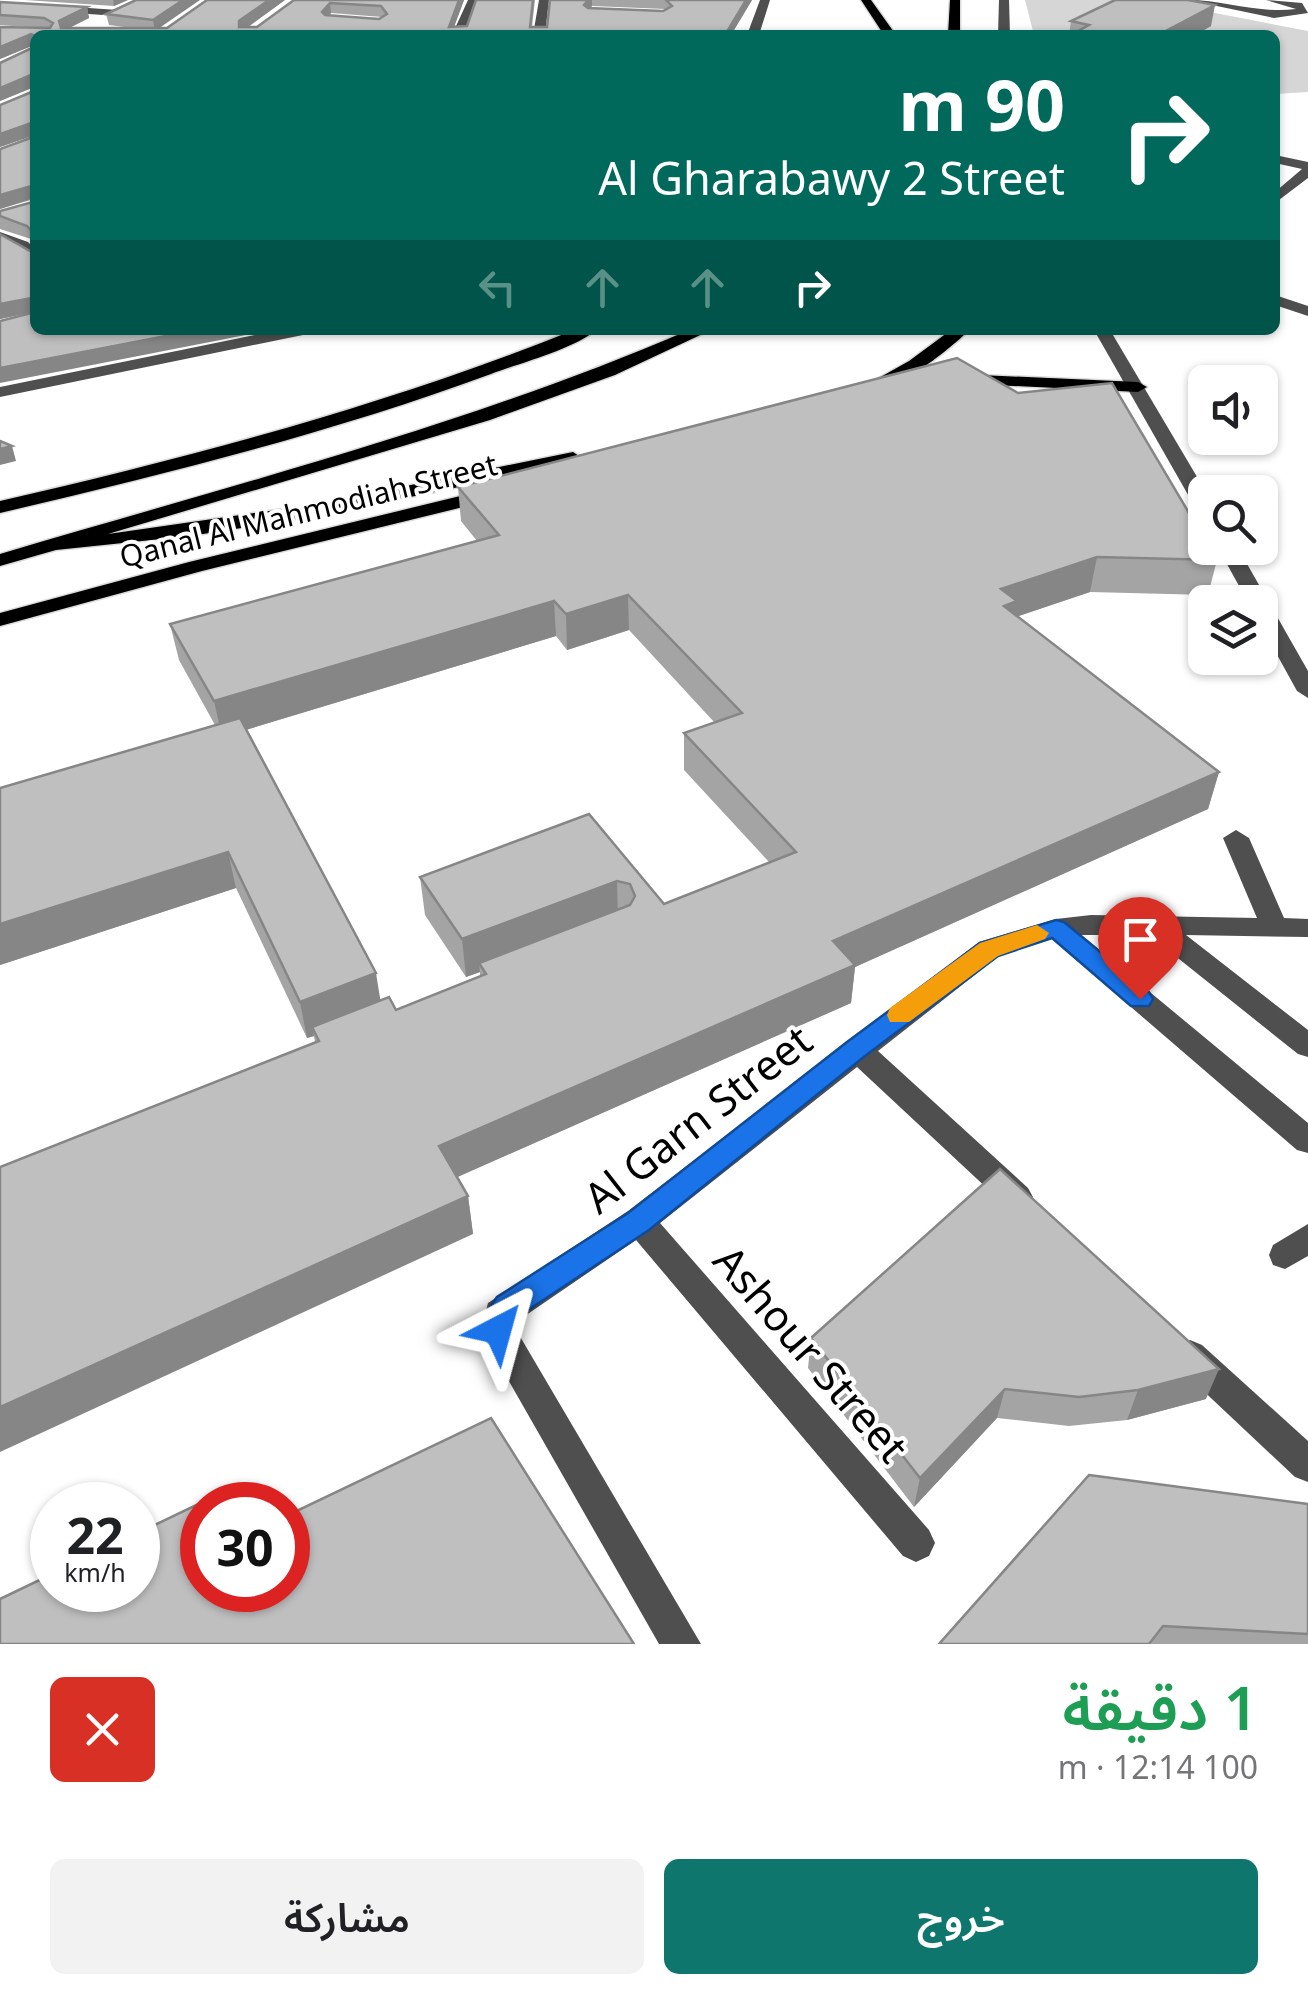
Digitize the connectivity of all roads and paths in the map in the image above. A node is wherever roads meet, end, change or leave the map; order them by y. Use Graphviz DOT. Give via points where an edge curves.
graph roads {
  1 [pos="474,0"];
  2 [pos="544,0"];
  3 [pos="765,0"];
  4 [pos="866,0"];
  5 [pos="955,0"];
  6 [pos="1004,0"];
  7 [pos="1193,0"];
  8 [pos="1271,0"];
  9 [pos="0,4"];
  10 [pos="83,29"];
  11 [pos="460,30"];
  12 [pos="541,30"];
  13 [pos="755,30"];
  14 [pos="887,30"];
  15 [pos="954,30"];
  16 [pos="1004,30"];
  17 [pos="1280,160"];
  18 [pos="1308,168"];
  19 [pos="1280,194"];
  20 [pos="0,236"];
  21 [pos="30,248"];
  22 [pos="1280,302"];
  23 [pos="1308,311"];
  24 [pos="279,335"];
  25 [pos="577,335"];
  26 [pos="692,335"];
  27 [pos="954,335"];
  28 [pos="1105,335"];
  29 [pos="885,384"];
  30 [pos="1138,386"];
  31 [pos="0,392"];
  32 [pos="849,396"];
  33 [pos="1188,476"];
  34 [pos="0,507"];
  35 [pos="61,544"];
  36 [pos="0,560"];
  37 [pos="0,620"];
  38 [pos="1278,638"];
  39 [pos="1308,691"];
  40 [pos="1236,838"];
  41 [pos="1154,924"];
  42 [pos="1274,927"];
  43 [pos="1056,928"];
  44 [pos="1308,928"];
  45 [pos="1308,1046"];
  46 [pos="856,1049"];
  47 [pos="1308,1141"];
  48 [pos="639,1222"];
  49 [pos="1046,1223"];
  50 [pos="1162,1330"];
  51 [pos="1308,1465"];
  52 [pos="916,1543"];
  53 [pos="681,1644"];
  1 -- 11 [label="street"];
  2 -- 12 [label="street"];
  3 -- 13 [label="street"];
  4 -- 14 [label="main road"];
  5 -- 15 [label="main road"];
  6 -- 16 [label="street"];
  7 -- 8 [label="street" via="1274,15 1304,11"];
  9 -- 10 [label="street" via="124,10"];
  17 -- 18 [label="street"];
  18 -- 19 [label="street"];
  20 -- 21 [label="street"];
  22 -- 23 [label="street"];
  24 -- 31 [label="street"];
  25 -- 34 [label="main road" via="366,412"];
  26 -- 35 [label="main road, Qanal Al Mahmodiah Street" via="484,416"];
  27 -- 29 [label="main road"];
  28 -- 30 [label="street"];
  29 -- 30 [label="main road"];
  29 -- 32 [label="main road"];
  30 -- 33 [label="street"];
  35 -- 36 [label="main road, Qanal Al Mahmodiah Street"];
  35 -- 37 [label="main road, Qanal Al Mahmodiah Street" via="318,513 590,462"];
  38 -- 39 [label="street"];
  40 -- 42 [label="street"];
  41 -- 42 [label="street, Al Garn Street"];
  41 -- 43 [label="street, Al Garn Street"];
  41 -- 45 [label="street"];
  42 -- 44 [label="street, Al Garn Street"];
  43 -- 46 [label="street, Al Garn Street" via="989,950"];
  43 -- 47 [label="street"];
  46 -- 48 [label="street, Al Garn Street"];
  46 -- 49 [label="street"];
  48 -- 52 [label="street, Ashour Street"];
  48 -- 53 [label="street, Al Garn Street" via="508,1306 497,1325"];
  50 -- 51 [label="street"];
}
